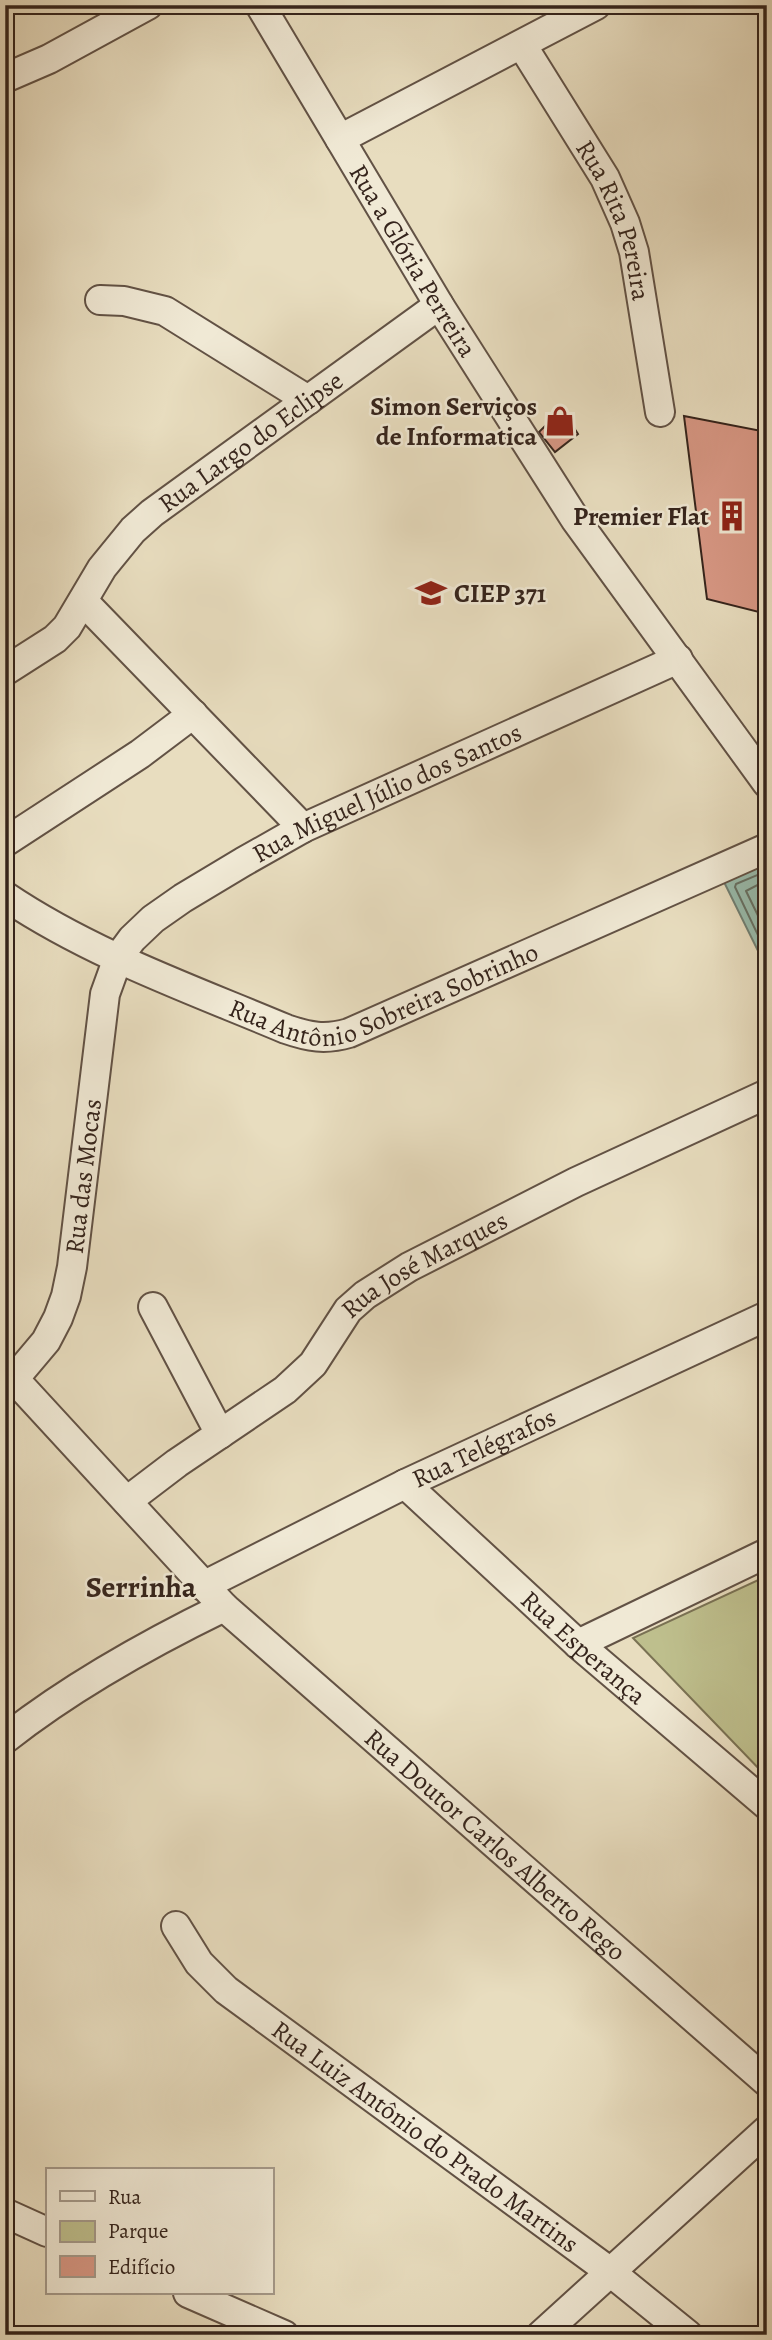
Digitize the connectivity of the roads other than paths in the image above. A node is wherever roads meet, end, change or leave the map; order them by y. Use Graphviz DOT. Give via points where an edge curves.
graph roads {
  1 [pos="148,5"];
  2 [pos="260,5"];
  3 [pos="596,5"];
  4 [pos="522,45"];
  5 [pos="5,78"];
  6 [pos="340,139"];
  7 [pos="100,300"];
  8 [pos="439,305"];
  9 [pos="308,400"];
  10 [pos="660,412"];
  11 [pos="83,601"];
  12 [pos="678,659"];
  13 [pos="5,671"];
  14 [pos="193,714"];
  15 [pos="767,783"];
  16 [pos="303,828"];
  17 [pos="5,842"];
  18 [pos="767,848"];
  19 [pos="5,896"];
  20 [pos="118,958"];
  21 [pos="767,1094"];
  22 [pos="153,1307"];
  23 [pos="767,1316"];
  24 [pos="10,1374"];
  25 [pos="220,1434"];
  26 [pos="405,1484"];
  27 [pos="127,1501"];
  28 [pos="767,1553"];
  29 [pos="203,1586"];
  30 [pos="224,1606"];
  31 [pos="578,1644"];
  32 [pos="5,1739"];
  33 [pos="762,1796"];
  34 [pos="176,1926"];
  35 [pos="767,2082"];
  36 [pos="767,2130"];
  37 [pos="5,2213"];
  38 [pos="46,2232"];
  39 [pos="609,2271"];
  40 [pos="190,2294"];
  41 [pos="284,2335"];
  42 [pos="541,2335"];
  43 [pos="688,2335"];
  1 -- 5 [label="street"];
  2 -- 6 [label="street, Rua a Glória Perreira"];
  3 -- 4 [label="street"];
  4 -- 6 [label="street"];
  4 -- 10 [label="street, Rua Rita Pereira" via="605,178 625,223 634,252"];
  6 -- 8 [label="street, Rua a Glória Perreira"];
  7 -- 9 [label="street" via="165,311"];
  8 -- 9 [label="street, Rua Largo do Eclipse"];
  8 -- 12 [label="street, Rua a Glória Perreira" via="575,519"];
  9 -- 11 [label="street, Rua Largo do Eclipse" via="152,513 117,548"];
  11 -- 13 [label="street, Rua Largo do Eclipse" via="55,639"];
  11 -- 14 [label="street"];
  12 -- 15 [label="street, Rua a Glória Perreira"];
  12 -- 16 [label="street, Rua Miguel Júlio dos Santos"];
  14 -- 16 [label="street"];
  14 -- 17 [label="street"];
  16 -- 20 [label="street, Rua Miguel Júlio dos Santos" via="153,919"];
  18 -- 20 [label="street, Rua Antônio Sobreira Sobrinho" via="331,1038 286,1030"];
  19 -- 20 [label="street, Rua Antônio Sobreira Sobrinho" via="43,921"];
  20 -- 24 [label="street, Rua das Mocas" via="105,994 99,1032 66,1296 46,1341"];
  21 -- 25 [label="street, Rua José Marques" via="576,1182 383,1283 348,1310 301,1377"];
  22 -- 25 [label="street"];
  23 -- 26 [label="street, Rua Telégrafos"];
  24 -- 27 [label="street, Rua Doutor Carlos Alberto Rego"];
  25 -- 27 [label="street, Rua José Marques"];
  26 -- 29 [label="street, Rua Telégrafos"];
  26 -- 31 [label="street, Rua Esperança"];
  27 -- 29 [label="street, Rua Doutor Carlos Alberto Rego"];
  28 -- 31 [label="street"];
  29 -- 30 [label="street, Rua Doutor Carlos Alberto Rego"];
  30 -- 32 [label="street" via="94,1678"];
  30 -- 35 [label="street, Rua Doutor Carlos Alberto Rego"];
  31 -- 33 [label="street, Rua Esperança"];
  34 -- 39 [label="street, Rua Luiz Antônio do Prado Martins" via="199,1963 226,1990"];
  36 -- 39 [label="street"];
  37 -- 38 [label="street"];
  39 -- 42 [label="street"];
  39 -- 43 [label="street, Rua Luiz Antônio do Prado Martins"];
  40 -- 41 [label="street"];
}
